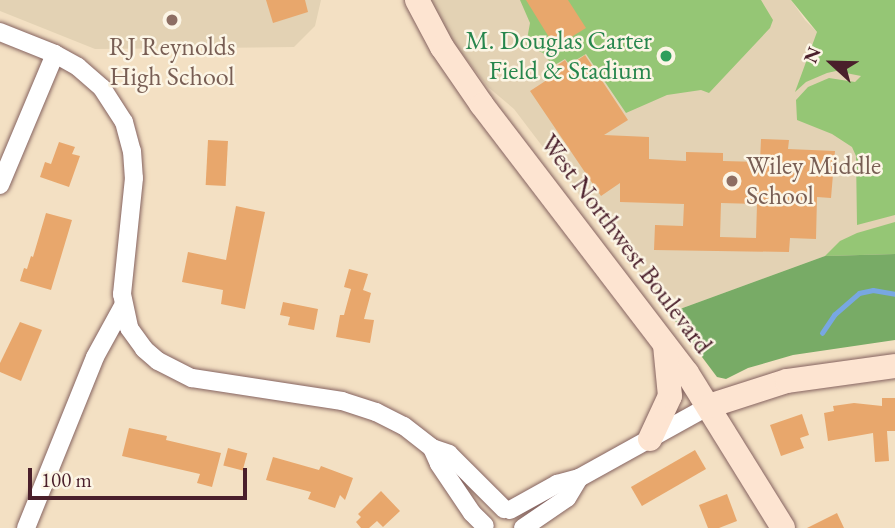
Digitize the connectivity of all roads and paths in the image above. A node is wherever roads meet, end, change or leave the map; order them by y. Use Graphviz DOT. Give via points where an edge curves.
graph roads {
  1 [pos="417,0"];
  2 [pos="0,32"];
  3 [pos="55,54"];
  4 [pos="0,185"];
  5 [pos="123,306"];
  6 [pos="665,345"];
  7 [pos="895,366"];
  8 [pos="709,406"];
  9 [pos="650,439"];
  10 [pos="432,448"];
  11 [pos="579,478"];
  12 [pos="507,509"];
  13 [pos="485,527"];
  14 [pos="26,528"];
  15 [pos="522,528"];
  16 [pos="783,528"];
  1 -- 6 [label="main road, West Northwest Boulevard" via="461,76"];
  2 -- 3 [label="street"];
  3 -- 4 [label="street"];
  3 -- 5 [label="street" via="102,88 129,136 134,178"];
  5 -- 10 [label="street" via="129,328 144,349 179,374 359,406 404,426"];
  5 -- 14 [label="street" via="95,357"];
  6 -- 8 [label="main road, West Northwest Boulevard"];
  6 -- 9 [label="main road" via="670,396"];
  7 -- 8 [label="main road" via="787,381"];
  8 -- 9 [label="street"];
  8 -- 16 [label="main road, West Northwest Boulevard"];
  9 -- 11 [label="street"];
  10 -- 12 [label="street" via="449,454"];
  10 -- 13 [label="street"];
  11 -- 12 [label="street"];
  11 -- 15 [label="street" via="567,498"];
  12 -- 13 [label="street" via="494,512"];
  12 -- 15 [label="street" via="519,518"];
}
